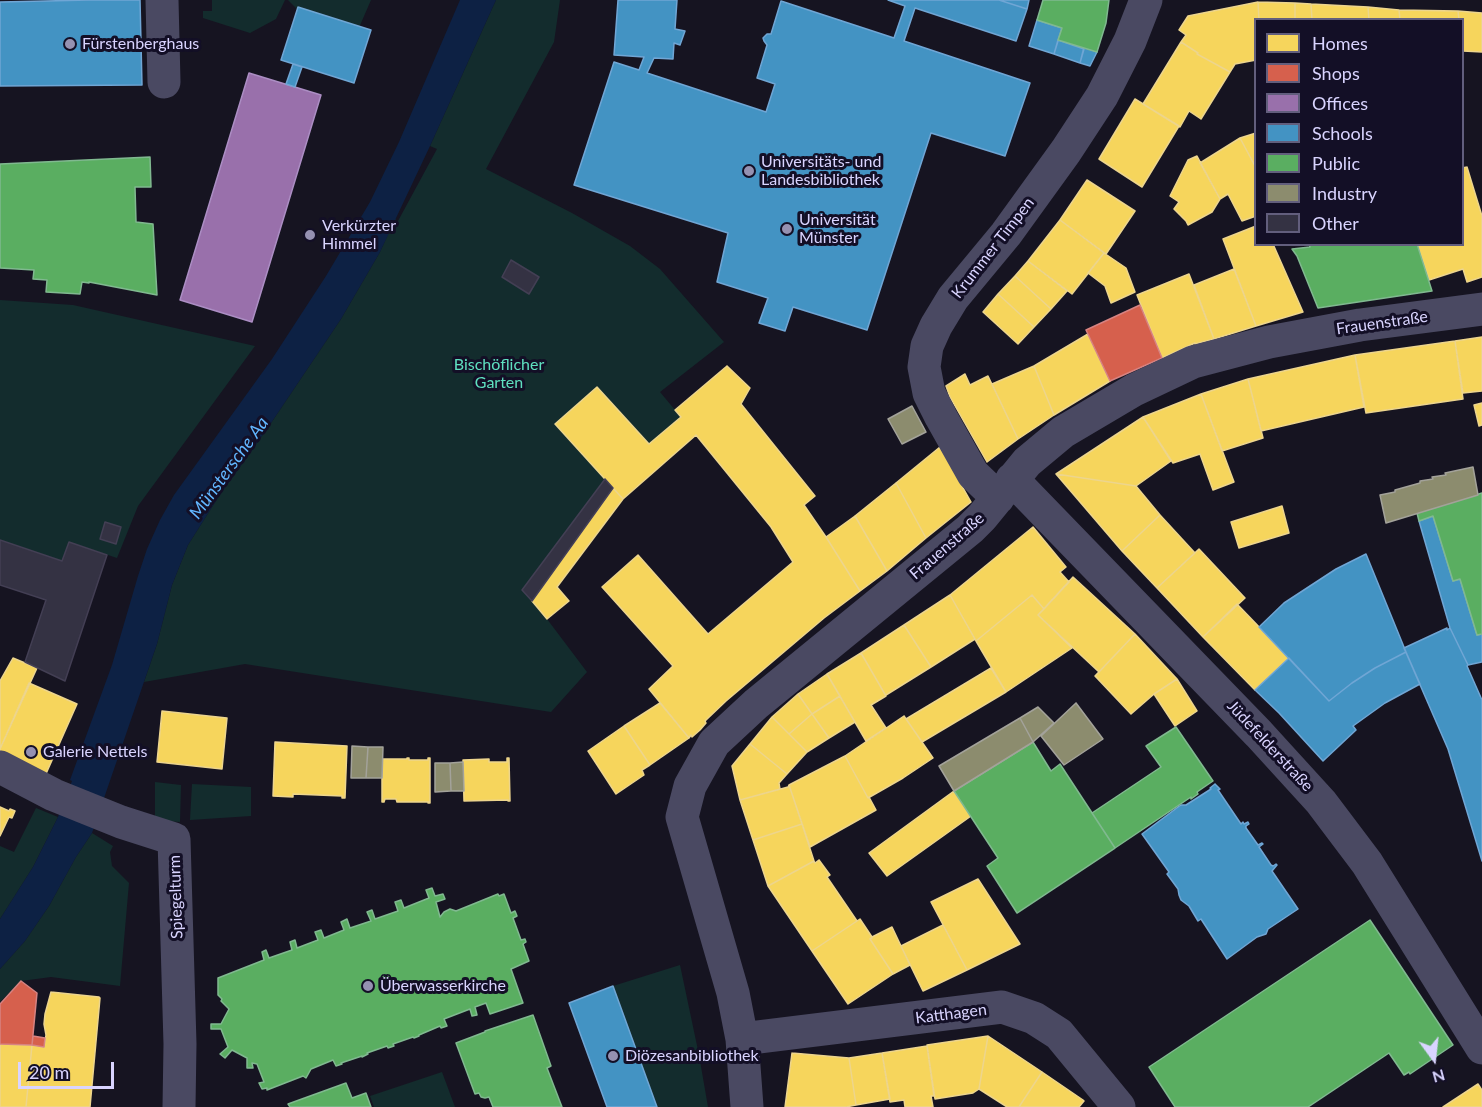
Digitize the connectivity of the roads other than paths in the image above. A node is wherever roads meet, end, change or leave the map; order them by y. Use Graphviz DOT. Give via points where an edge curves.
graph roads {
  1 [pos="162,0"];
  2 [pos="1146,0"];
  3 [pos="164,82"];
  4 [pos="1482,309"];
  5 [pos="1005,489"];
  6 [pos="0,767"];
  7 [pos="742,1039"];
  8 [pos="1481,1048"];
  9 [pos="179,1107"];
  10 [pos="747,1107"];
  11 [pos="1119,1107"];
  1 -- 3 [label="street"];
  2 -- 5 [label="street, Krummer Timpen" via="1102,96 1005,234 953,298 927,346 924,367 929,393 941,417 973,474"];
  4 -- 5 [label="street, Frauenstraße" via="1360,325 1269,342 1193,362 1134,390 1063,432 1027,462"];
  5 -- 7 [label="street, Frauenstraße" via="970,529 714,743 690,786 682,817"];
  5 -- 8 [label="street, Jüdefelderstraße" via="1259,734 1321,802 1367,863"];
  6 -- 9 [label="street, Spiegelturm" via="54,795 174,839"];
  7 -- 10 [label="street"];
  7 -- 11 [label="street, Katthagen" via="1002,1007 1034,1018 1059,1034"];
}
